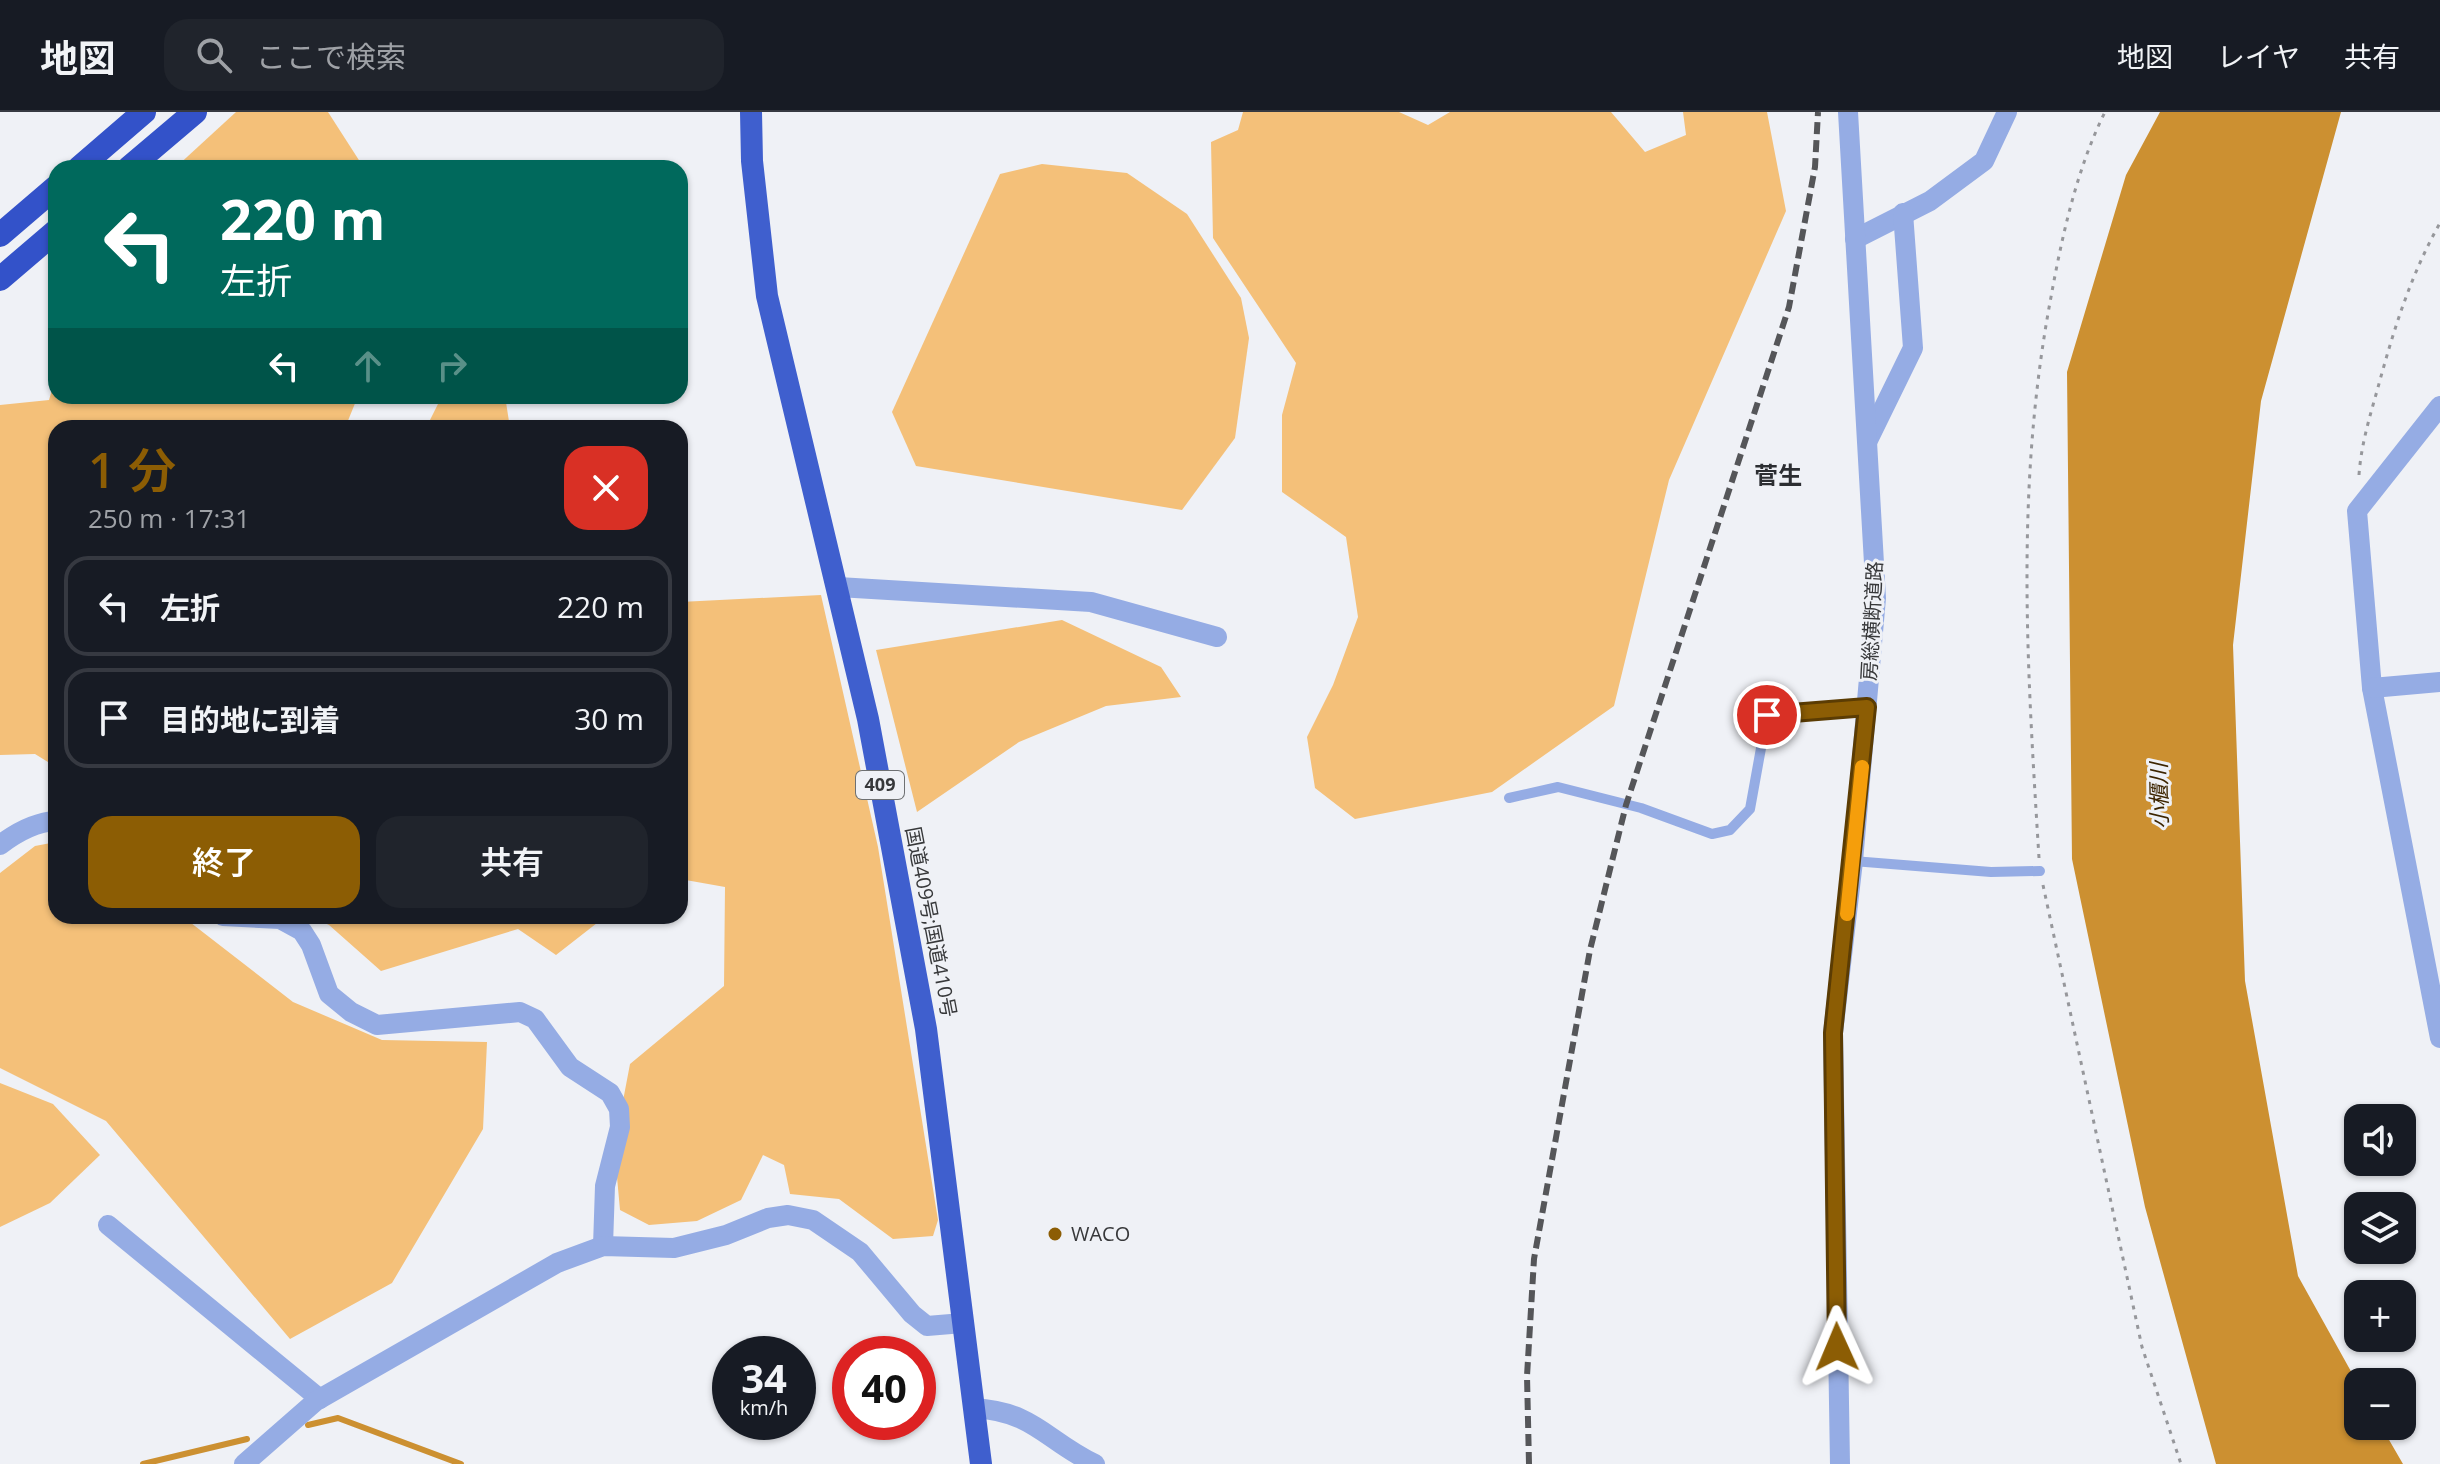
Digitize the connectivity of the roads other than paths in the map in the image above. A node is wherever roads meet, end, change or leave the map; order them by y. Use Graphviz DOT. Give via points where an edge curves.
graph roads {
  1 [pos="144,112"];
  2 [pos="195,112"];
  3 [pos="751,112"];
  4 [pos="1848,112"];
  5 [pos="2007,112"];
  6 [pos="88,160"];
  7 [pos="138,160"];
  8 [pos="48,194"];
  9 [pos="1903,213"];
  10 [pos="0,235"];
  11 [pos="48,238"];
  12 [pos="1855,239"];
  13 [pos="0,279"];
  14 [pos="2440,406"];
  15 [pos="1868,440"];
  16 [pos="838,587"];
  17 [pos="1217,637"];
  18 [pos="2440,682"];
  19 [pos="2372,688"];
  20 [pos="1867,707"];
  21 [pos="1509,798"];
  22 [pos="48,822"];
  23 [pos="0,845"];
  24 [pos="1853,861"];
  25 [pos="2040,871"];
  26 [pos="289,924"];
  27 [pos="2440,1038"];
  28 [pos="108,1225"];
  29 [pos="603,1246"];
  30 [pos="963,1323"];
  31 [pos="320,1399"];
  32 [pos="974,1408"];
  33 [pos="244,1464"];
  34 [pos="981,1464"];
  35 [pos="1095,1464"];
  36 [pos="1840,1464"];
  1 -- 6 [label="highway"];
  2 -- 7 [label="highway"];
  3 -- 16 [label="highway, 国道409号;国道410号 / 409" via="767,296"];
  4 -- 12 [label="street, 房総横断道路"];
  5 -- 9 [label="street" via="1984,161 1930,201"];
  8 -- 10 [label="highway"];
  9 -- 12 [label="street"];
  9 -- 15 [label="street" via="1913,348"];
  11 -- 13 [label="highway"];
  12 -- 15 [label="street, 房総横断道路"];
  14 -- 19 [label="street" via="2357,511"];
  15 -- 20 [label="street, 房総横断道路" via="1876,598"];
  16 -- 17 [label="street" via="1091,602"];
  16 -- 30 [label="highway, 国道409号;国道410号 / 409" via="926,1029"];
  18 -- 19 [label="street"];
  19 -- 27 [label="street"];
  20 -- 21 [label="lane" via="1767,715 1750,809 1730,830 1712,834 1641,808 1558,787"];
  20 -- 24 [label="street, 房総横断道路"];
  22 -- 23 [label="street"];
  24 -- 25 [label="lane"];
  24 -- 36 [label="street, 房総横断道路" via="1833,1033"];
  26 -- 29 [label="street" via="311,945 329,994 351,1012 377,1025 520,1012 535,1019 570,1067 610,1093 619,1109 620,1127 605,1186"];
  28 -- 31 [label="street"];
  29 -- 30 [label="street" via="674,1248 768,1218 813,1220 860,1252 927,1326"];
  29 -- 31 [label="street" via="557,1263"];
  30 -- 32 [label="highway, 国道409号;国道410号 / 409"];
  31 -- 33 [label="street"];
  32 -- 34 [label="highway, 国道409号;国道410号 / 409"];
  32 -- 35 [label="street" via="1016,1414"];
}
